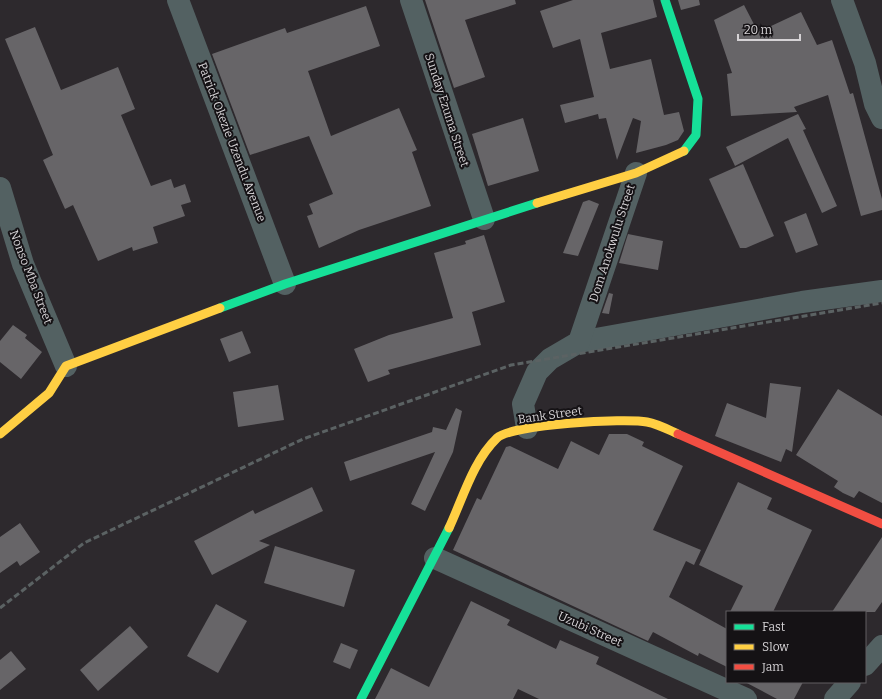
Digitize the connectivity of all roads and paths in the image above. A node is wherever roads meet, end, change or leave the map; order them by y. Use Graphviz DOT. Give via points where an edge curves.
graph roads {
  1 [pos="178,0"];
  2 [pos="411,0"];
  3 [pos="665,0"];
  4 [pos="842,0"];
  5 [pos="882,118"];
  6 [pos="636,172"];
  7 [pos="0,188"];
  8 [pos="484,219"];
  9 [pos="285,284"];
  10 [pos="882,291"];
  11 [pos="579,342"];
  12 [pos="66,366"];
  13 [pos="527,428"];
  14 [pos="0,434"];
  15 [pos="882,524"];
  16 [pos="435,558"];
  17 [pos="882,646"];
  18 [pos="866,664"];
  19 [pos="849,683"];
  20 [pos="361,699"];
  21 [pos="746,699"];
  22 [pos="834,699"];
  1 -- 9 [label="street, Patrick Okezie Uzendu Avenue"];
  2 -- 8 [label="street, Sunday Ezuma Street"];
  3 -- 6 [label="street, Dom Anokwulu Street" via="698,99 696,136 686,150"];
  4 -- 5 [label="street"];
  6 -- 8 [label="street"];
  6 -- 11 [label="street, Dom Anokwulu Street"];
  7 -- 12 [label="street, Nonso Mba Street" via="23,264"];
  8 -- 9 [label="street"];
  9 -- 12 [label="street"];
  10 -- 11 [label="street" via="794,303"];
  11 -- 13 [label="street" via="550,359 536,372 523,404"];
  12 -- 14 [label="street" via="49,393"];
  13 -- 15 [label="street, Bank Street" via="570,422 647,422 694,440"];
  13 -- 16 [label="street, Bank Street" via="499,436 482,455"];
  16 -- 20 [label="street, Bank Street"];
  16 -- 21 [label="street, Uzubi Street"];
  17 -- 18 [label="street"];
  19 -- 22 [label="street"];
}
